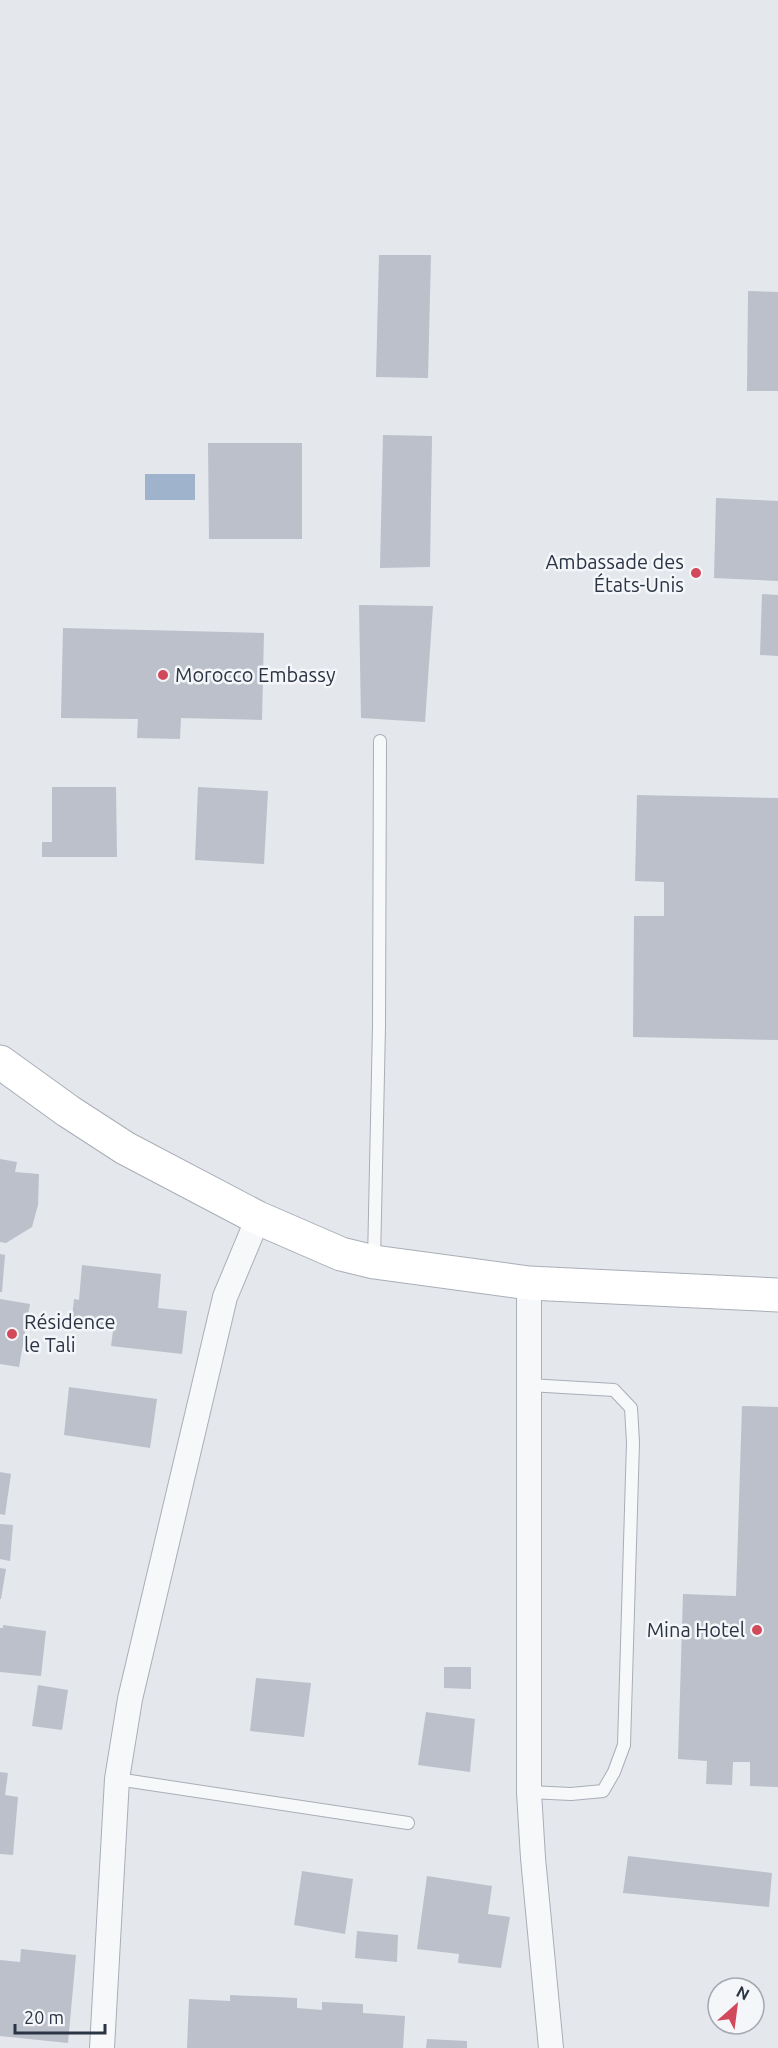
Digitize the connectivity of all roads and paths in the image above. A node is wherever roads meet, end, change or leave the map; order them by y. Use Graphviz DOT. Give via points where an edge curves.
graph roads {
  1 [pos="380,741"];
  2 [pos="0,1062"];
  3 [pos="258,1218"];
  4 [pos="374,1262"];
  5 [pos="529,1283"];
  6 [pos="778,1295"];
  7 [pos="529,1385"];
  8 [pos="117,1779"];
  9 [pos="529,1792"];
  10 [pos="408,1823"];
  11 [pos="102,2048"];
  12 [pos="551,2048"];
  1 -- 4 [label="lane"];
  2 -- 3 [label="main road" via="125,1148"];
  3 -- 4 [label="main road" via="340,1254"];
  3 -- 8 [label="street" via="225,1297 130,1699"];
  4 -- 5 [label="main road"];
  5 -- 6 [label="main road"];
  5 -- 7 [label="street"];
  7 -- 9 [label="street"];
  7 -- 9 [label="lane" via="614,1390 631,1408 633,1442 624,1745 603,1791"];
  8 -- 10 [label="lane"];
  8 -- 11 [label="street"];
  9 -- 12 [label="street"];
}
